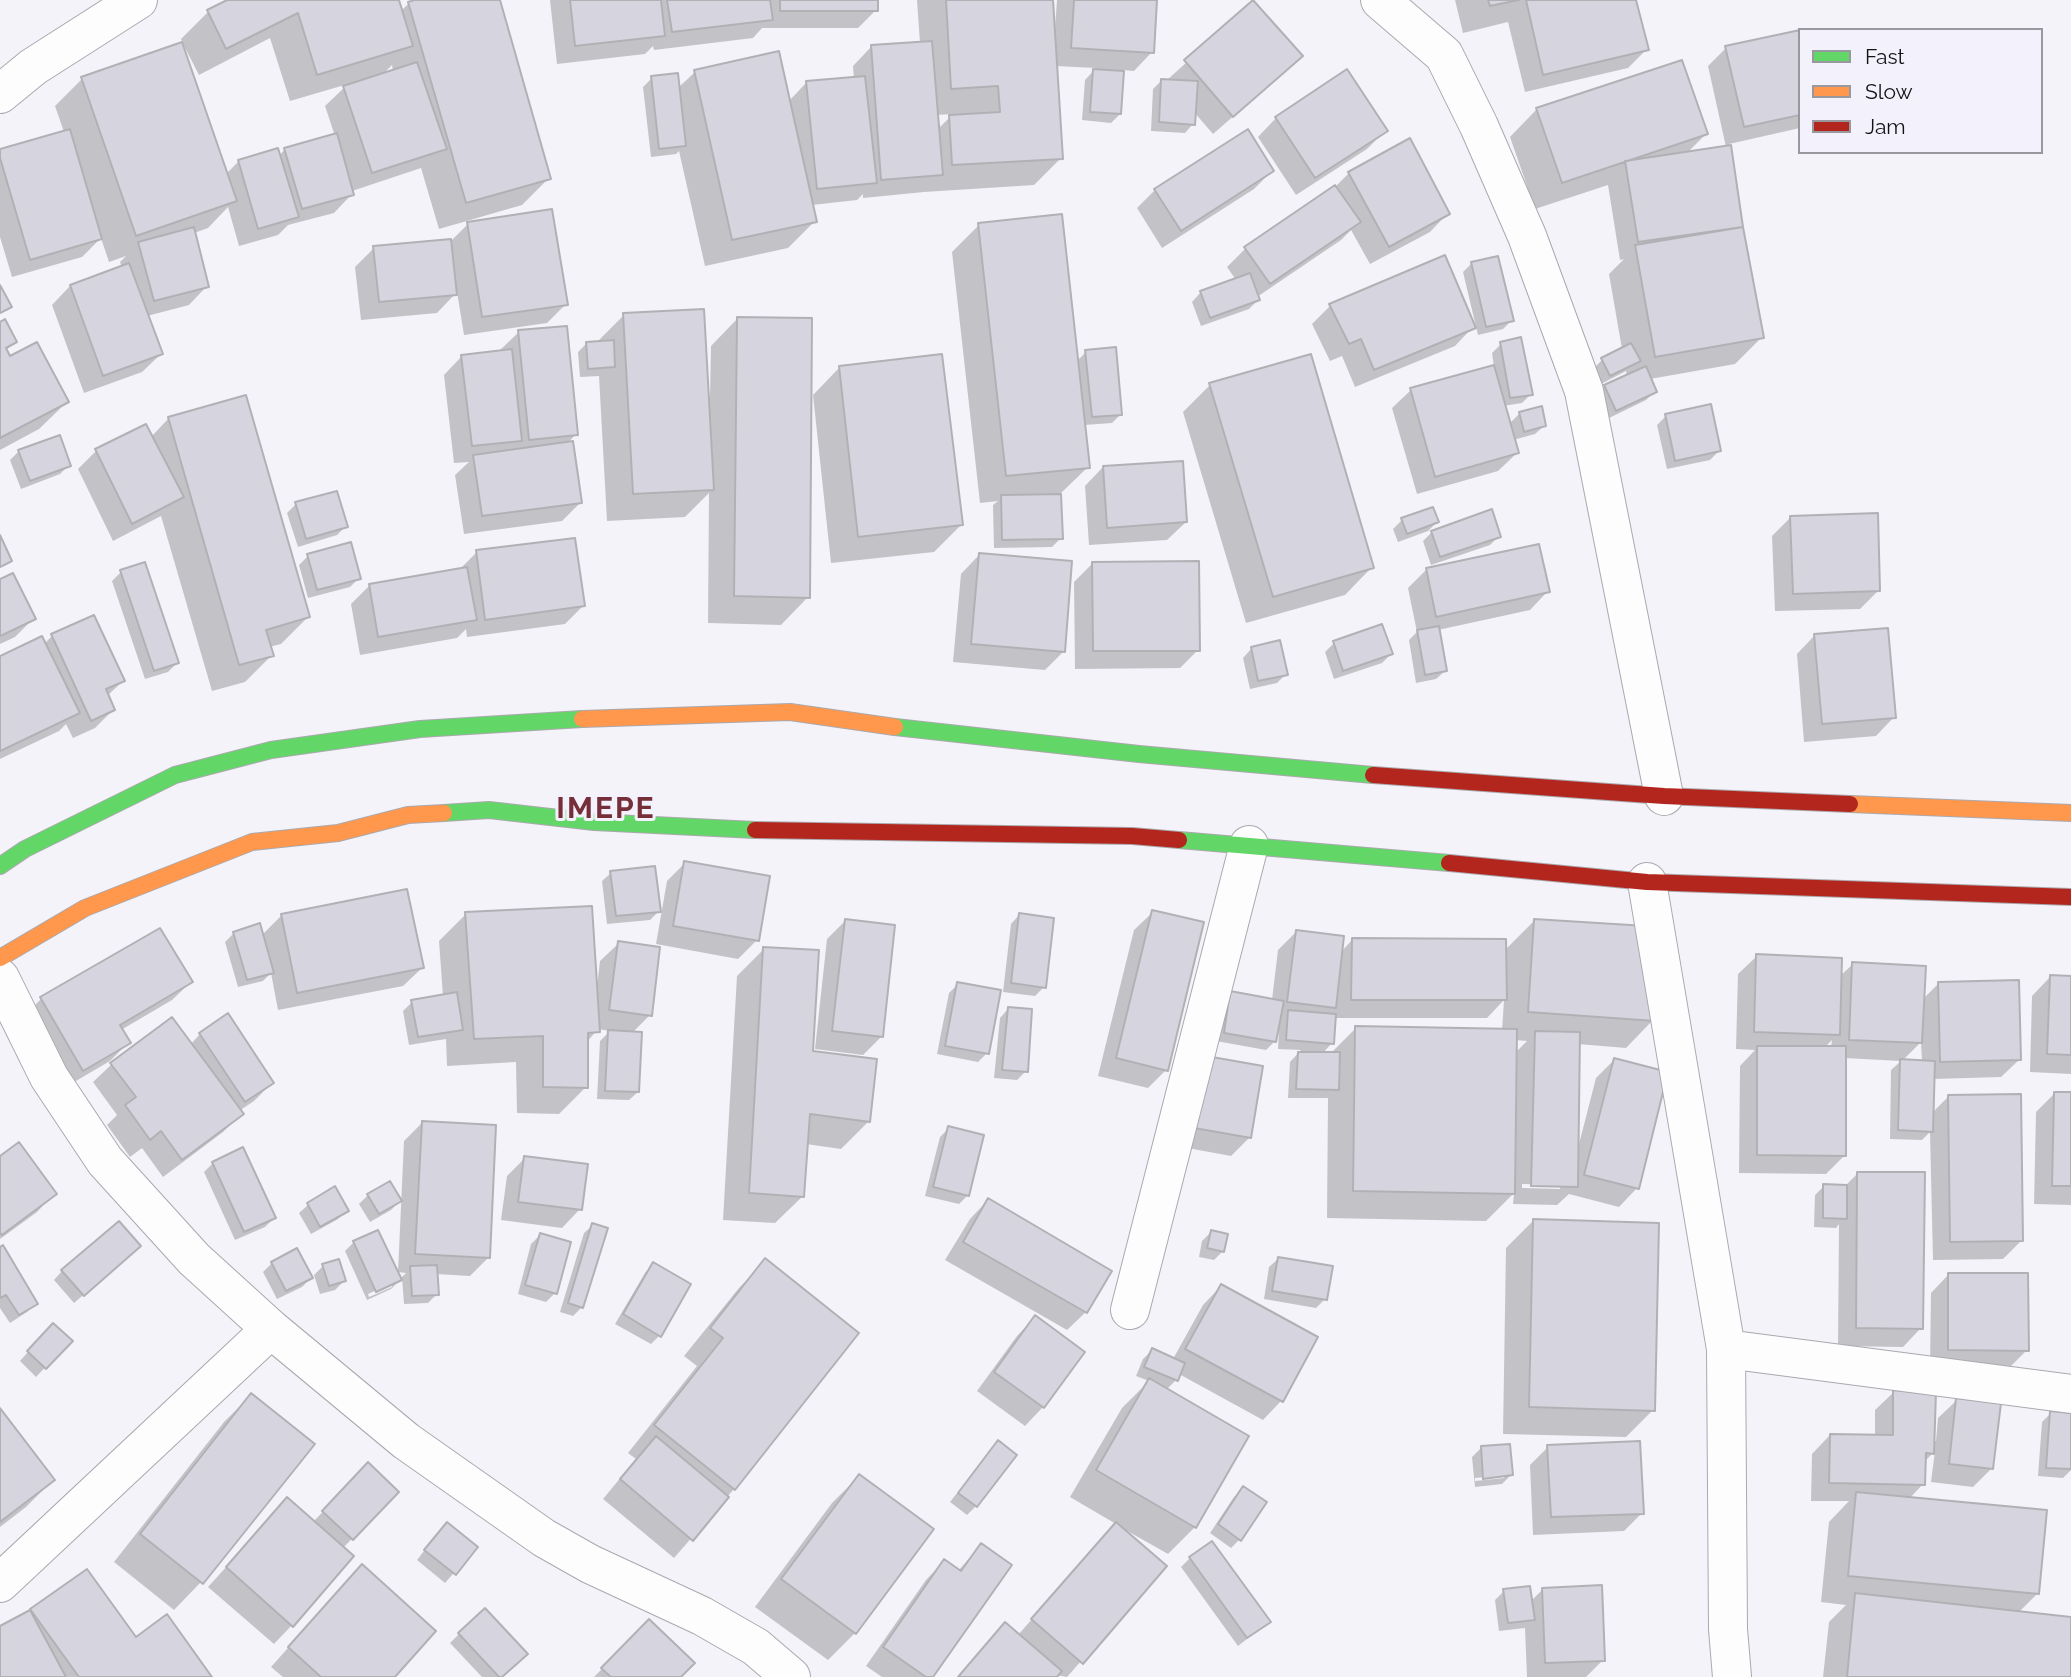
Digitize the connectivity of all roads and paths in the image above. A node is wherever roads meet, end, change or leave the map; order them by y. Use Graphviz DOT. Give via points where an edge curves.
graph roads {
  1 [pos="138,0"];
  2 [pos="1380,0"];
  3 [pos="0,93"];
  4 [pos="1664,796"];
  5 [pos="2071,813"];
  6 [pos="1249,845"];
  7 [pos="0,866"];
  8 [pos="1647,882"];
  9 [pos="2071,897"];
  10 [pos="0,958"];
  11 [pos="0,978"];
  12 [pos="1130,1310"];
  13 [pos="271,1329"];
  14 [pos="1726,1349"];
  15 [pos="2071,1394"];
  16 [pos="0,1583"];
  17 [pos="791,1677"];
  18 [pos="1732,1677"];
  1 -- 3 [label="street"];
  2 -- 4 [label="street" via="1444,55 1527,236 1584,391"];
  4 -- 5 [label="main road"];
  4 -- 7 [label="main road" via="1139,754 790,712 627,716 420,729 271,750 175,775 25,849"];
  6 -- 8 [label="main road"];
  6 -- 10 [label="main road" via="1132,836 784,831 594,822 489,810 408,815 338,833 252,842 85,908"];
  6 -- 12 [label="street"];
  8 -- 9 [label="main road"];
  8 -- 14 [label="street"];
  11 -- 13 [label="street" via="49,1077 105,1161 194,1259"];
  13 -- 16 [label="street"];
  13 -- 17 [label="street" via="406,1441 544,1538 702,1616 756,1647"];
  14 -- 15 [label="street"];
  14 -- 18 [label="street"];
}
